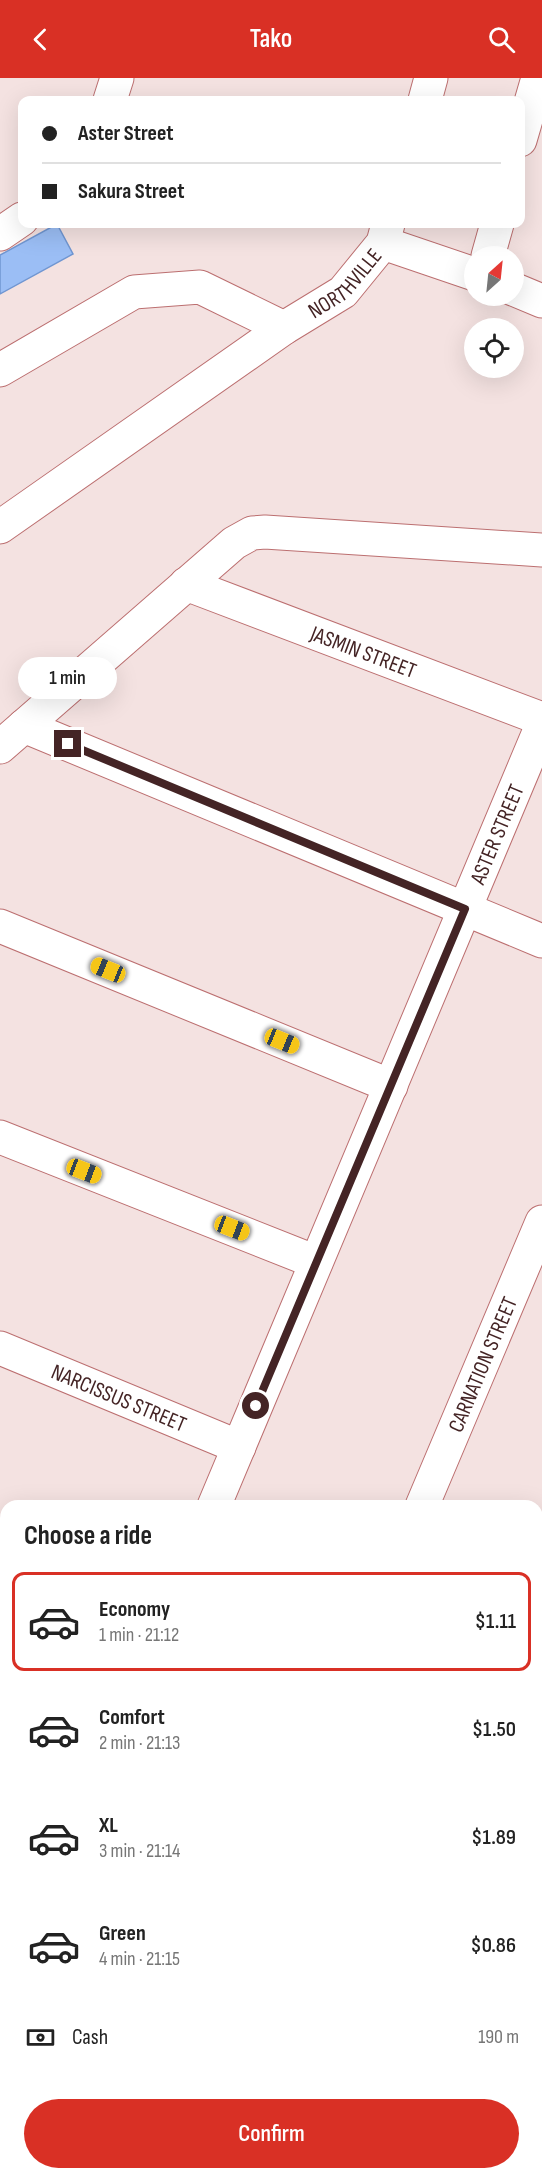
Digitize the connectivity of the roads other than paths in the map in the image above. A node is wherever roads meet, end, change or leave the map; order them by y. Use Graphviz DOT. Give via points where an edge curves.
graph roads {
  1 [pos="117,78"];
  2 [pos="431,78"];
  3 [pos="538,78"];
  4 [pos="111,96"];
  5 [pos="425,96"];
  6 [pos="525,123"];
  7 [pos="18,222"];
  8 [pos="496,228"];
  9 [pos="385,233"];
  10 [pos="0,234"];
  11 [pos="491,246"];
  12 [pos="464,269"];
  13 [pos="524,294"];
  14 [pos="542,301"];
  15 [pos="284,328"];
  16 [pos="0,370"];
  17 [pos="0,527"];
  18 [pos="542,550"];
  19 [pos="186,584"];
  20 [pos="542,719"];
  21 [pos="542,725"];
  22 [pos="24,726"];
  23 [pos="0,747"];
  24 [pos="465,909"];
  25 [pos="0,926"];
  26 [pos="542,941"];
  27 [pos="390,1086"];
  28 [pos="0,1137"];
  29 [pos="542,1222"];
  30 [pos="316,1262"];
  31 [pos="0,1348"];
  32 [pos="239,1447"];
  33 [pos="217,1500"];
  34 [pos="425,1500"];
  1 -- 4 [label="street"];
  2 -- 5 [label="street"];
  3 -- 6 [label="street"];
  7 -- 10 [label="street"];
  8 -- 11 [label="street"];
  9 -- 12 [label="street"];
  9 -- 15 [label="street, NORTHVILLE" via="343,292"];
  13 -- 14 [label="street"];
  15 -- 16 [label="street" via="200,288 134,292"];
  15 -- 17 [label="street, NORTHVILLE"];
  18 -- 19 [label="street" via="252,533 234,543"];
  19 -- 20 [label="street, JASMIN STREET"];
  19 -- 22 [label="street"];
  21 -- 24 [label="street, ASTER STREET"];
  22 -- 23 [label="street"];
  22 -- 24 [label="street"];
  24 -- 26 [label="street"];
  24 -- 27 [label="street, ASTER STREET"];
  25 -- 27 [label="street"];
  27 -- 30 [label="street, ASTER STREET"];
  28 -- 30 [label="street"];
  29 -- 34 [label="street, CARNATION STREET"];
  30 -- 32 [label="street, ASTER STREET"];
  31 -- 32 [label="street, NARCISSUS STREET"];
  32 -- 33 [label="street, ASTER STREET"];
}
